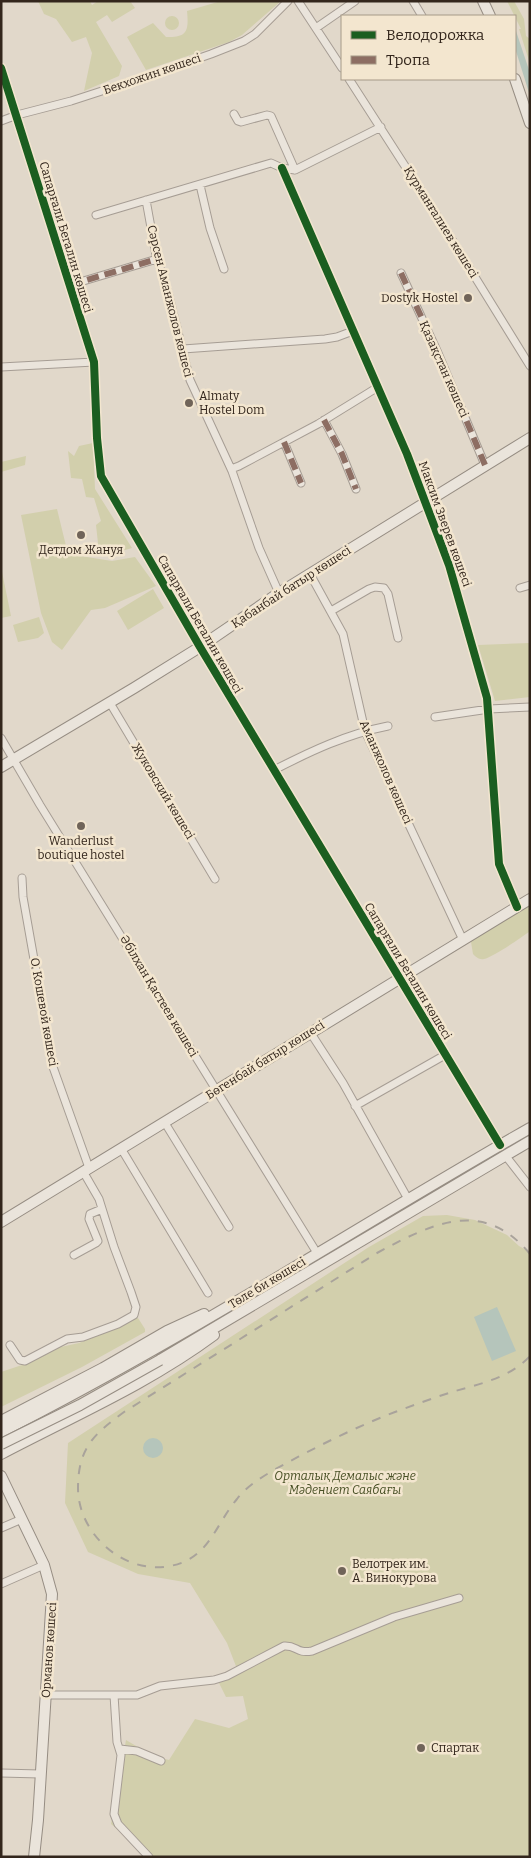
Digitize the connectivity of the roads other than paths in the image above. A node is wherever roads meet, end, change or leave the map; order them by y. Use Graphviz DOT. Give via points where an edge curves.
graph roads {
  1 [pos="288,1"];
  2 [pos="298,1"];
  3 [pos="354,1"];
  4 [pos="414,1"];
  5 [pos="483,1"];
  6 [pos="421,15"];
  7 [pos="490,15"];
  8 [pos="316,28"];
  9 [pos="341,66"];
  10 [pos="1,68"];
  11 [pos="351,80"];
  12 [pos="515,80"];
  13 [pos="234,114"];
  14 [pos="17,115"];
  15 [pos="1,121"];
  16 [pos="530,123"];
  17 [pos="381,127"];
  18 [pos="282,168"];
  19 [pos="295,170"];
  20 [pos="200,185"];
  21 [pos="146,200"];
  22 [pos="96,215"];
  23 [pos="157,259"];
  24 [pos="224,269"];
  25 [pos="401,274"];
  26 [pos="70,286"];
  27 [pos="353,331"];
  28 [pos="183,349"];
  29 [pos="94,362"];
  30 [pos="530,366"];
  31 [pos="1,367"];
  32 [pos="378,388"];
  33 [pos="324,420"];
  34 [pos="530,438"];
  35 [pos="284,442"];
  36 [pos="485,465"];
  37 [pos="231,469"];
  38 [pos="301,483"];
  39 [pos="356,488"];
  40 [pos="425,502"];
  41 [pos="310,574"];
  42 [pos="530,585"];
  43 [pos="520,588"];
  44 [pos="279,593"];
  45 [pos="331,611"];
  46 [pos="398,638"];
  47 [pos="200,647"];
  48 [pos="110,703"];
  49 [pos="530,707"];
  50 [pos="489,709"];
  51 [pos="435,717"];
  52 [pos="388,726"];
  53 [pos="365,731"];
  54 [pos="1,738"];
  55 [pos="13,760"];
  56 [pos="1,768"];
  57 [pos="274,770"];
  58 [pos="22,878"];
  59 [pos="215,879"];
  60 [pos="530,899"];
  61 [pos="517,907"];
  62 [pos="463,940"];
  63 [pos="399,978"];
  64 [pos="310,1032"];
  65 [pos="445,1055"];
  66 [pos="216,1090"];
  67 [pos="355,1106"];
  68 [pos="165,1123"];
  69 [pos="530,1128"];
  70 [pos="530,1141"];
  71 [pos="500,1145"];
  72 [pos="122,1150"];
  73 [pos="505,1156"];
  74 [pos="86,1172"];
  75 [pos="530,1187"];
  76 [pos="408,1199"];
  77 [pos="102,1209"];
  78 [pos="1,1222"];
  79 [pos="229,1227"];
  80 [pos="317,1254"];
  81 [pos="74,1255"];
  82 [pos="208,1294"];
  83 [pos="237,1301"];
  84 [pos="244,1311"];
  85 [pos="10,1345"];
  86 [pos="1,1421"];
  87 [pos="1,1432"];
  88 [pos="1,1443"];
  89 [pos="14,1448"];
  90 [pos="1,1454"];
  91 [pos="1,1476"];
  92 [pos="22,1520"];
  93 [pos="1,1528"];
  94 [pos="44,1565"];
  95 [pos="1,1584"];
  96 [pos="459,1598"];
  97 [pos="46,1695"];
  98 [pos="114,1695"];
  99 [pos="120,1749"];
  100 [pos="161,1761"];
  101 [pos="1,1773"];
  102 [pos="40,1774"];
  103 [pos="34,1857"];
  104 [pos="149,1857"];
  1 -- 14 [label="street, Бекхожин көшесі" via="244,41 148,76"];
  2 -- 8 [label="street"];
  3 -- 8 [label="street"];
  4 -- 6 [label="street"];
  5 -- 7 [label="main road"];
  8 -- 9 [label="street"];
  10 -- 14 [label="street, Сапарғали Бегалин көшесі"];
  11 -- 17 [label="street, Қурманғалиев көшесі"];
  12 -- 16 [label="main road"];
  13 -- 19 [label="street" via="241,122 271,116"];
  14 -- 15 [label="street, Бекхожин көшесі"];
  14 -- 26 [label="street, Сапарғали Бегалин көшесі"];
  17 -- 19 [label="street"];
  17 -- 30 [label="street, Қурманғалиев көшесі"];
  18 -- 19 [label="street"];
  18 -- 20 [label="street" via="272,163"];
  18 -- 27 [label="street, Максим Зверев көшесі"];
  20 -- 21 [label="street"];
  20 -- 24 [label="street"];
  21 -- 22 [label="street"];
  21 -- 23 [label="street, Сәрсен Аманжолов көшесі"];
  23 -- 26 [label="street"];
  23 -- 28 [label="street, Сәрсен Аманжолов көшесі"];
  25 -- 36 [label="street, Қазақстан көшесі"];
  26 -- 29 [label="street, Сапарғали Бегалин көшесі"];
  27 -- 28 [label="street" via="325,339"];
  27 -- 32 [label="street, Максим Зверев көшесі"];
  28 -- 37 [label="street, Сәрсен Аманжолов көшесі" via="190,380"];
  29 -- 31 [label="street"];
  29 -- 47 [label="street, Сапарғали Бегалин көшесі" via="101,476"];
  32 -- 33 [label="street"];
  32 -- 40 [label="street, Максим Зверев көшесі"];
  33 -- 35 [label="street"];
  33 -- 39 [label="street"];
  34 -- 36 [label="main road, Қабанбай батыр көшесі"];
  35 -- 37 [label="street"];
  35 -- 38 [label="street"];
  36 -- 40 [label="main road, Қабанбай батыр көшесі"];
  37 -- 44 [label="street, Сәрсен Аманжолов көшесі"];
  40 -- 41 [label="main road, Қабанбай батыр көшесі"];
  40 -- 50 [label="street, Максим Зверев көшесі" via="449,565"];
  41 -- 44 [label="main road, Қабанбай батыр көшесі"];
  41 -- 45 [label="street, Аманжолов көшесі"];
  42 -- 43 [label="street"];
  44 -- 47 [label="main road, Қабанбай батыр көшесі"];
  45 -- 46 [label="street" via="369,589 384,588"];
  45 -- 53 [label="street, Аманжолов көшесі" via="343,634"];
  47 -- 48 [label="main road, Қабанбай батыр көшесі"];
  47 -- 57 [label="street, Сапарғали Бегалин көшесі"];
  48 -- 55 [label="main road, Қабанбай батыр көшесі"];
  48 -- 59 [label="street, Жуковский көшесі"];
  49 -- 50 [label="street"];
  50 -- 51 [label="street"];
  50 -- 61 [label="street, Максим Зверев көшесі" via="499,864"];
  52 -- 53 [label="street"];
  53 -- 57 [label="street" via="323,746"];
  53 -- 62 [label="street, Аманжолов көшесі"];
  54 -- 55 [label="street, Әбілхан Қастеев көшесі"];
  55 -- 56 [label="main road, Қабанбай батыр көшесі"];
  55 -- 66 [label="street, Әбілхан Қастеев көшесі"];
  57 -- 63 [label="street, Сапарғали Бегалин көшесі"];
  58 -- 74 [label="street, О. Кошевой көшесі" via="53,1067 88,1165"];
  60 -- 61 [label="main road, Бөгенбай батыр көшесі"];
  61 -- 62 [label="main road, Бөгенбай батыр көшесі"];
  62 -- 63 [label="main road, Бөгенбай батыр көшесі"];
  63 -- 64 [label="main road, Бөгенбай батыр көшесі"];
  63 -- 65 [label="street, Сапарғали Бегалин көшесі"];
  64 -- 66 [label="main road, Бөгенбай батыр көшесі"];
  64 -- 67 [label="street"];
  65 -- 67 [label="street"];
  65 -- 71 [label="street, Сапарғали Бегалин көшесі"];
  66 -- 68 [label="main road, Бөгенбай батыр көшесі"];
  66 -- 80 [label="street, Әбілхан Қастеев көшесі"];
  67 -- 76 [label="street"];
  68 -- 72 [label="main road, Бөгенбай батыр көшесі"];
  68 -- 79 [label="street"];
  69 -- 71 [label="main road, Төле би көшесі"];
  70 -- 73 [label="main road, Төле би көшесі"];
  71 -- 76 [label="main road, Төле би көшесі"];
  72 -- 74 [label="main road, Бөгенбай батыр көшесі"];
  72 -- 82 [label="street"];
  73 -- 75 [label="street"];
  73 -- 84 [label="main road, Төле би көшесі"];
  74 -- 77 [label="street, О. Кошевой көшесі"];
  74 -- 78 [label="main road, Бөгенбай батыр көшесі"];
  76 -- 80 [label="main road, Төле би көшесі"];
  77 -- 81 [label="street" via="90,1214 88,1219 98,1241"];
  77 -- 85 [label="street, О. Кошевой көшесі" via="136,1307 134,1315 83,1337 67,1339 25,1361 20,1360"];
  80 -- 83 [label="main road, Төле би көшесі"];
  83 -- 86 [label="main road" via="167,1331"];
  83 -- 87 [label="main road, Төле би көшесі" via="76,1394"];
  84 -- 88 [label="main road, Төле би көшесі, bridge" via="80,1405"];
  84 -- 89 [label="main road" via="184,1357 108,1401"];
  88 -- 89 [label="main road"];
  89 -- 90 [label="main road"];
  91 -- 92 [label="main road, Орманов көшесі"];
  92 -- 93 [label="street"];
  92 -- 94 [label="main road, Орманов көшесі"];
  94 -- 95 [label="street"];
  94 -- 97 [label="main road, Орманов көшесі" via="52,1594"];
  96 -- 98 [label="street" via="394,1618 312,1651 304,1653 284,1646 214,1680 160,1686 144,1694"];
  97 -- 98 [label="street"];
  97 -- 102 [label="main road, Орманов көшесі"];
  98 -- 99 [label="street"];
  99 -- 100 [label="street" via="137,1751"];
  99 -- 104 [label="street" via="114,1814 118,1824"];
  101 -- 102 [label="street"];
  102 -- 103 [label="main road, Орманов көшесі"];
}
